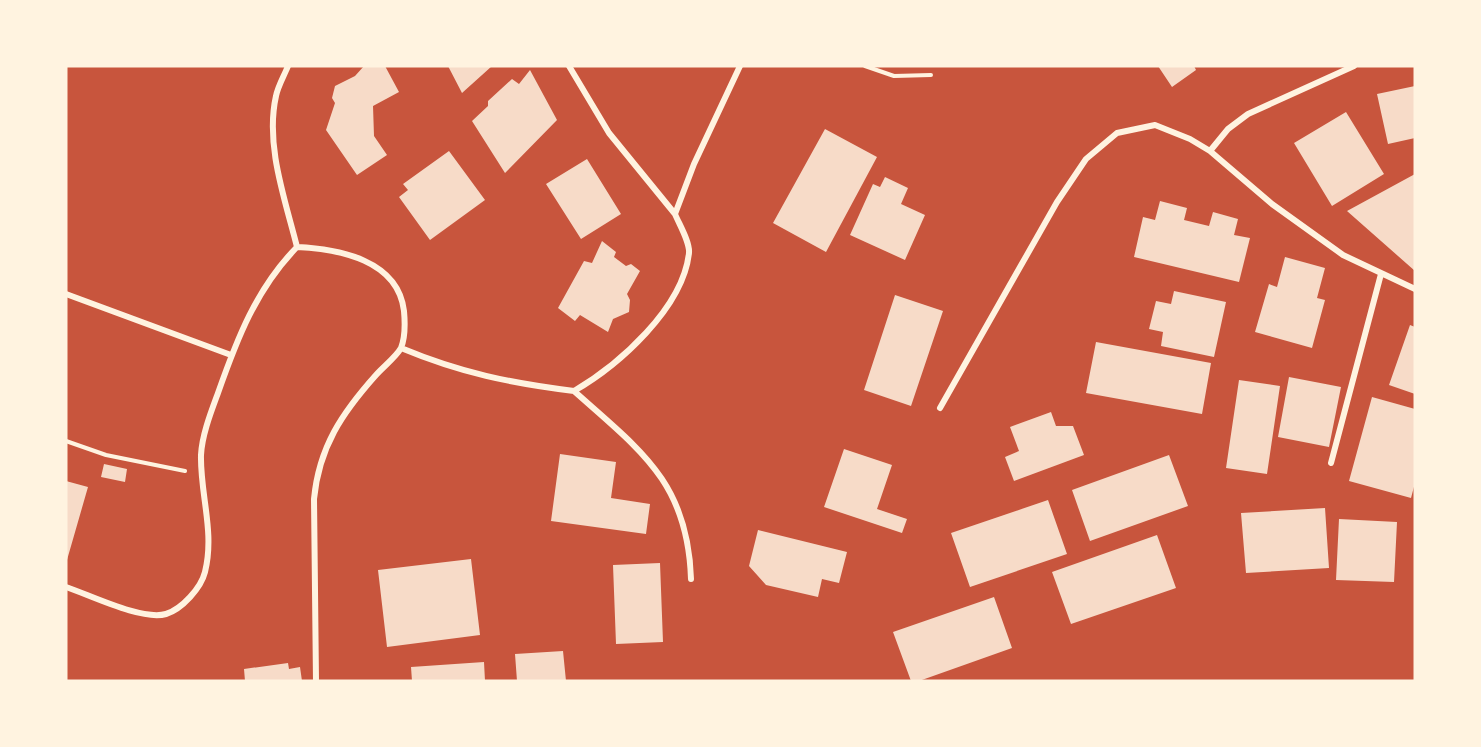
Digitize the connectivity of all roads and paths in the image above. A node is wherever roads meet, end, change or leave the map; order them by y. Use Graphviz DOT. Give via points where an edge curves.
graph roads {
  1 [pos="288,66"];
  2 [pos="569,66"];
  3 [pos="740,66"];
  4 [pos="865,66"];
  5 [pos="1354,66"];
  6 [pos="931,75"];
  7 [pos="1210,151"];
  8 [pos="675,214"];
  9 [pos="297,247"];
  10 [pos="1381,274"];
  11 [pos="1415,289"];
  12 [pos="66,294"];
  13 [pos="400,348"];
  14 [pos="231,355"];
  15 [pos="574,391"];
  16 [pos="940,408"];
  17 [pos="66,441"];
  18 [pos="1331,463"];
  19 [pos="204,475"];
  20 [pos="691,579"];
  21 [pos="66,587"];
  22 [pos="316,681"];
  1 -- 9 [label="street" via="276,94 272,124"];
  2 -- 8 [label="street" via="609,133"];
  3 -- 8 [label="street"];
  4 -- 6 [label="path" via="894,76"];
  5 -- 7 [label="street" via="1248,114 1228,129"];
  7 -- 10 [label="street" via="1272,204 1343,255"];
  7 -- 16 [label="street" via="1155,125 1117,133 1086,159 1057,202"];
  8 -- 15 [label="street" via="689,251 674,300 656,324 597,378"];
  9 -- 13 [label="street" via="331,249 381,270 396,285 403,301 405,321"];
  9 -- 14 [label="street" via="277,268 252,308"];
  10 -- 11 [label="street"];
  10 -- 18 [label="street"];
  12 -- 14 [label="street"];
  13 -- 15 [label="street" via="486,378"];
  13 -- 22 [label="street" via="348,409 330,436 317,472"];
  14 -- 19 [label="street" via="201,453"];
  15 -- 20 [label="street" via="648,457 666,482 690,545"];
  17 -- 19 [label="path" via="106,455"];
  19 -- 21 [label="street" via="210,543 205,574 178,608 164,614 137,612"];
}
